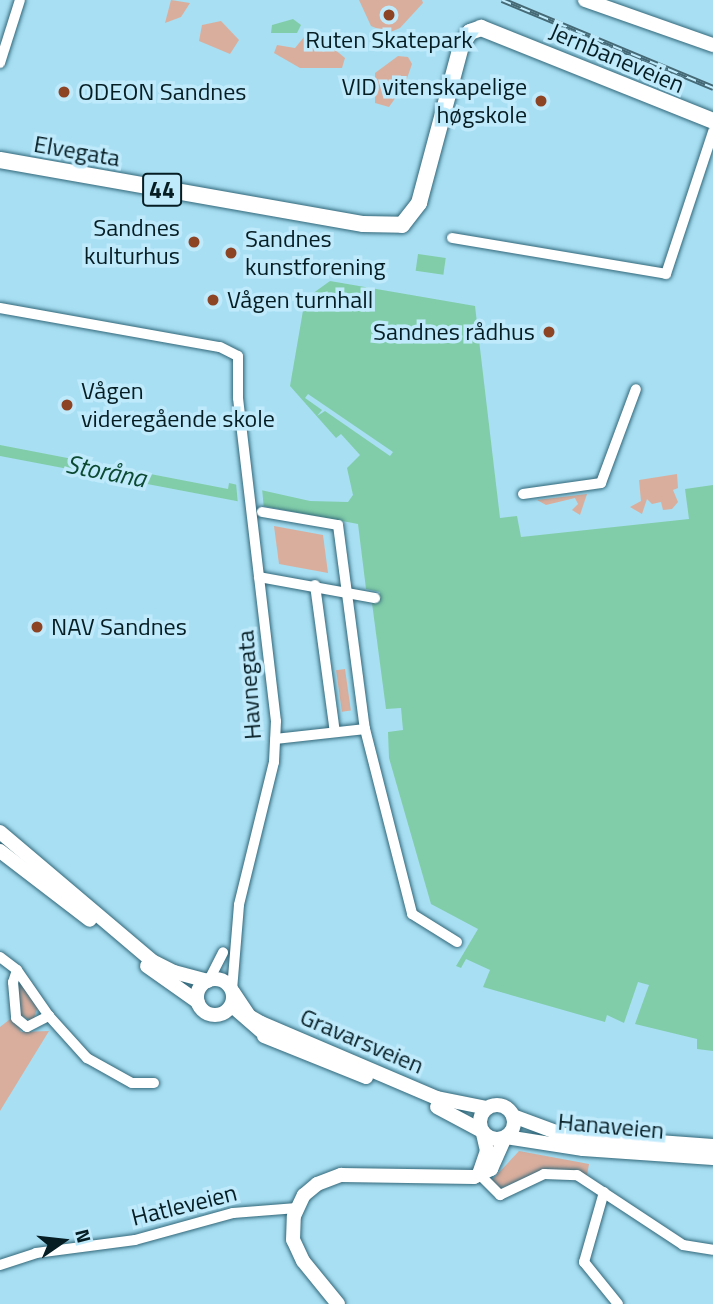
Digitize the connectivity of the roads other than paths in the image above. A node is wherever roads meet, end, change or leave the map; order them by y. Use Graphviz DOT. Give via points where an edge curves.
graph roads {
  1 [pos="20,0"];
  2 [pos="585,0"];
  3 [pos="713,45"];
  4 [pos="0,63"];
  5 [pos="713,121"];
  6 [pos="713,132"];
  7 [pos="0,160"];
  8 [pos="270,209"];
  9 [pos="452,238"];
  10 [pos="0,308"];
  11 [pos="636,388"];
  12 [pos="523,494"];
  13 [pos="257,510"];
  14 [pos="259,577"];
  15 [pos="315,585"];
  16 [pos="348,592"];
  17 [pos="375,598"];
  18 [pos="365,729"];
  19 [pos="335,732"];
  20 [pos="276,739"];
  21 [pos="0,832"];
  22 [pos="0,851"];
  23 [pos="457,942"];
  24 [pos="223,953"];
  25 [pos="0,957"];
  26 [pos="17,970"];
  27 [pos="208,981"];
  28 [pos="233,992"];
  29 [pos="198,1002"];
  30 [pos="49,1016"];
  31 [pos="264,1036"];
  32 [pos="154,1083"];
  33 [pos="487,1108"];
  34 [pos="513,1116"];
  35 [pos="482,1132"];
  36 [pos="505,1138"];
  37 [pos="713,1146"];
  38 [pos="713,1158"];
  39 [pos="479,1174"];
  40 [pos="604,1192"];
  41 [pos="296,1208"];
  42 [pos="713,1250"];
  43 [pos="0,1265"];
  44 [pos="338,1304"];
  45 [pos="618,1304"];
  1 -- 4 [label="street"];
  2 -- 3 [label="main road"];
  5 -- 8 [label="main road, Jernbaneveien / 44" via="481,27 461,46 419,203 409,219 394,226 363,225"];
  6 -- 9 [label="street" via="666,274"];
  7 -- 8 [label="main road, Elvegata / 44"];
  10 -- 13 [label="street, Havnegata" via="220,347 238,356 238,398 249,486"];
  11 -- 12 [label="street" via="601,483"];
  13 -- 14 [label="street, Havnegata"];
  13 -- 16 [label="street" via="338,525"];
  14 -- 15 [label="street"];
  14 -- 20 [label="street, Havnegata" via="276,701"];
  15 -- 16 [label="street"];
  15 -- 19 [label="street"];
  16 -- 17 [label="street"];
  16 -- 18 [label="street"];
  18 -- 19 [label="street"];
  18 -- 23 [label="street" via="412,914"];
  19 -- 20 [label="street"];
  20 -- 28 [label="street, Havnegata" via="239,905"];
  21 -- 27 [label="main road" via="152,961"];
  22 -- 29 [label="main road"];
  24 -- 27 [label="street"];
  25 -- 26 [label="street"];
  26 -- 30 [label="street"];
  26 -- 30 [label="street" via="13,982 16,1018 27,1027"];
  27 -- 29 [label="main road" via="200,987"];
  27 -- 29 [label="main road" via="229,986 232,1003 216,1016 204,1012"];
  28 -- 31 [label="street, Havnegata" via="235,1011"];
  28 -- 33 [label="main road, Gravarsveien" via="249,1016 261,1023 436,1098"];
  30 -- 32 [label="street" via="87,1058 132,1083"];
  31 -- 35 [label="main road, Gravarsveien" via="453,1113"];
  33 -- 34 [label="main road" via="501,1106"];
  33 -- 35 [label="main road" via="480,1121"];
  34 -- 36 [label="main road" via="513,1130"];
  34 -- 37 [label="main road, Hanaveien" via="564,1135"];
  35 -- 36 [label="main road" via="491,1139"];
  35 -- 39 [label="main road" via="487,1151"];
  36 -- 38 [label="main road, Hanaveien"];
  36 -- 39 [label="main road" via="491,1169"];
  39 -- 40 [label="street" via="495,1194 554,1173 584,1178"];
  39 -- 41 [label="main road" via="457,1180 341,1175 317,1184"];
  40 -- 42 [label="street" via="683,1245"];
  40 -- 45 [label="street" via="584,1262"];
  41 -- 43 [label="street, Hatleveien" via="233,1213 135,1240 36,1253"];
  41 -- 44 [label="main road" via="296,1249"];
}
